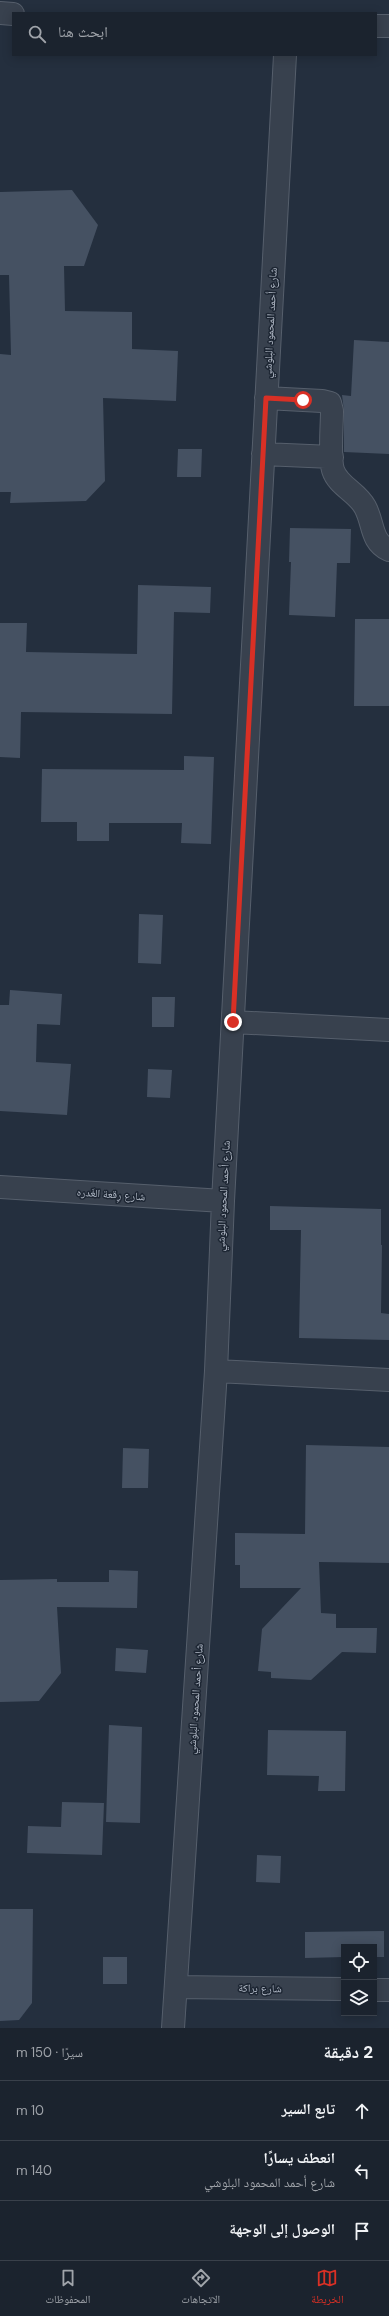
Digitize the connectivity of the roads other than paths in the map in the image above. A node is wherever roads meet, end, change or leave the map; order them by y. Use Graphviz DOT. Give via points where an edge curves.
graph roads {
  1 [pos="0,13"];
  2 [pos="12,14"];
  3 [pos="377,26"];
  4 [pos="389,26"];
  5 [pos="285,56"];
  6 [pos="266,398"];
  7 [pos="263,454"];
  8 [pos="332,457"];
  9 [pos="389,550"];
  10 [pos="233,1022"];
  11 [pos="389,1030"];
  12 [pos="0,1187"];
  13 [pos="222,1201"];
  14 [pos="216,1371"];
  15 [pos="389,1380"];
  16 [pos="176,1987"];
  17 [pos="341,1989"];
  18 [pos="377,1990"];
  19 [pos="389,1990"];
  20 [pos="173,2028"];
  1 -- 2 [label="street"];
  3 -- 4 [label="street"];
  5 -- 6 [label="street, شارع أحمد المحمود البلوشي"];
  6 -- 7 [label="street, شارع أحمد المحمود البلوشي"];
  6 -- 8 [label="street" via="330,403"];
  7 -- 8 [label="street"];
  7 -- 10 [label="street, شارع أحمد المحمود البلوشي"];
  8 -- 9 [label="street" via="332,468 336,477 357,496 369,517 374,538"];
  10 -- 11 [label="street"];
  10 -- 13 [label="street, شارع أحمد المحمود البلوشي"];
  12 -- 13 [label="street, شارع رِقعة الغَدره"];
  13 -- 14 [label="street, شارع أحمد المحمود البلوشي"];
  14 -- 15 [label="street"];
  14 -- 16 [label="street, شارع أحمد المحمود البلوشي"];
  16 -- 17 [label="street, شارع براكة"];
  16 -- 20 [label="street, شارع أحمد المحمود البلوشي"];
  18 -- 19 [label="street"];
}
